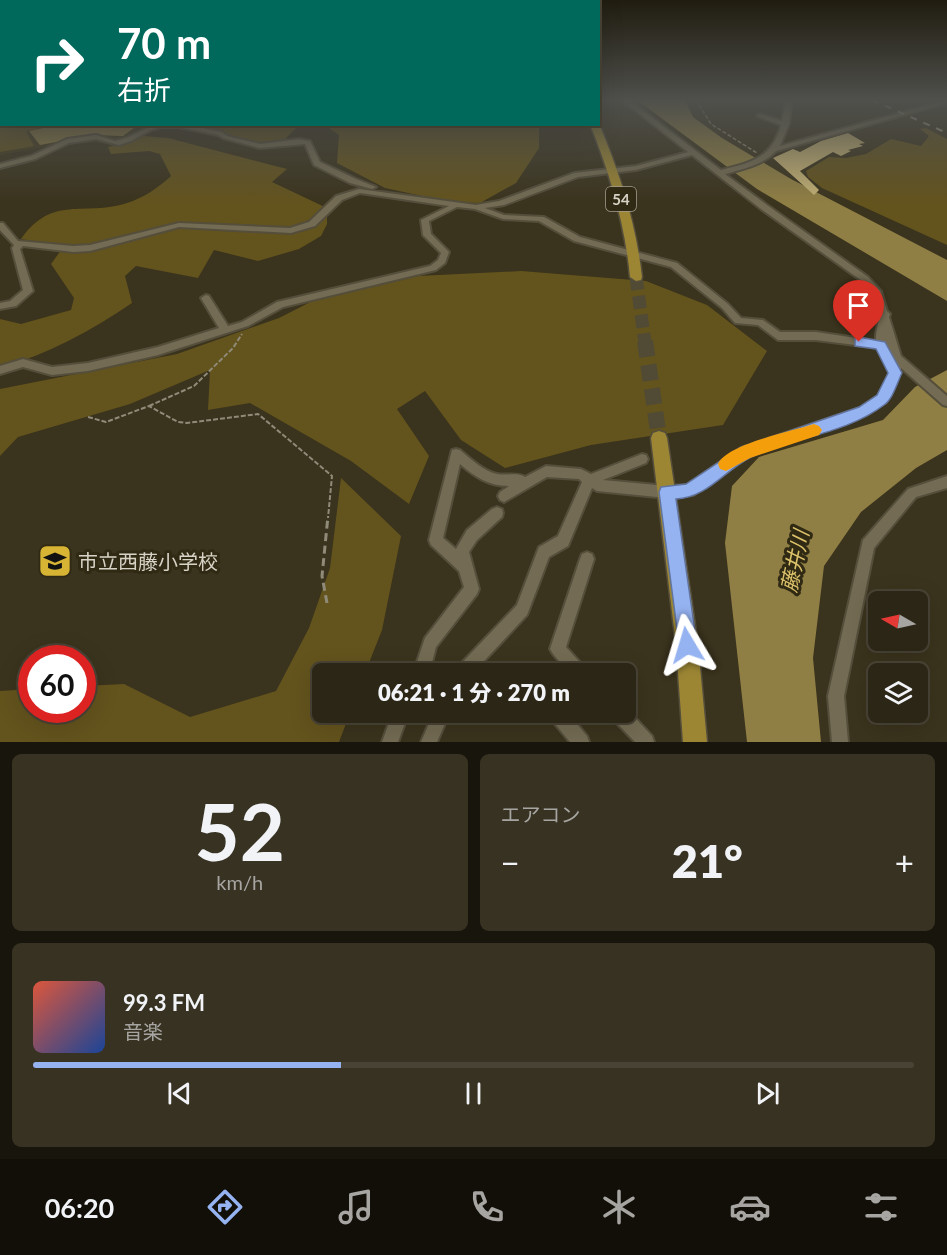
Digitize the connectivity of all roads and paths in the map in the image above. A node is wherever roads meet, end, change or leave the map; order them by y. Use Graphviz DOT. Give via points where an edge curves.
graph roads {
  1 [pos="130,135"];
  2 [pos="141,135"];
  3 [pos="222,135"];
  4 [pos="598,135"];
  5 [pos="669,135"];
  6 [pos="727,135"];
  7 [pos="782,135"];
  8 [pos="827,135"];
  9 [pos="119,143"];
  10 [pos="776,149"];
  11 [pos="692,153"];
  12 [pos="764,160"];
  13 [pos="0,166"];
  14 [pos="613,170"];
  15 [pos="721,173"];
  16 [pos="376,192"];
  17 [pos="455,206"];
  18 [pos="476,207"];
  19 [pos="0,225"];
  20 [pos="21,244"];
  21 [pos="634,255"];
  22 [pos="636,277"];
  23 [pos="206,298"];
  24 [pos="0,306"];
  25 [pos="885,314"];
  26 [pos="245,324"];
  27 [pos="226,331"];
  28 [pos="881,345"];
  29 [pos="896,358"];
  30 [pos="0,370"];
  31 [pos="895,373"];
  32 [pos="947,402"];
  33 [pos="149,406"];
  34 [pos="88,417"];
  35 [pos="658,438"];
  36 [pos="642,459"];
  37 [pos="589,480"];
  38 [pos="947,482"];
  39 [pos="525,484"];
  40 [pos="667,492"];
  41 [pos="504,496"];
  42 [pos="497,513"];
  43 [pos="587,559"];
  44 [pos="465,567"];
  45 [pos="327,603"];
  46 [pos="424,663"];
  47 [pos="471,663"];
  48 [pos="571,663"];
  49 [pos="397,723"];
  50 [pos="437,723"];
  51 [pos="565,723"];
  52 [pos="628,723"];
  53 [pos="390,742"];
  54 [pos="429,742"];
  55 [pos="581,742"];
  56 [pos="646,742"];
  57 [pos="695,742"];
  58 [pos="840,742"];
  1 -- 9 [label="street"];
  2 -- 9 [label="street"];
  3 -- 16 [label="street" via="260,146 308,142 317,163"];
  4 -- 14 [label="main road, 54"];
  5 -- 11 [label="street"];
  6 -- 12 [label="path"];
  7 -- 10 [label="street"];
  8 -- 10 [label="street"];
  9 -- 13 [label="street" via="102,137 67,141 33,158"];
  10 -- 12 [label="street"];
  11 -- 14 [label="street"];
  11 -- 15 [label="street"];
  12 -- 15 [label="street"];
  14 -- 18 [label="street" via="577,175 501,203"];
  14 -- 21 [label="main road, 54"];
  15 -- 25 [label="street" via="865,279 876,291"];
  16 -- 17 [label="street"];
  16 -- 20 [label="street" via="351,192 300,230 179,225 90,248"];
  17 -- 18 [label="street"];
  17 -- 26 [label="street" via="425,220 427,235 445,252 433,268 280,304"];
  18 -- 21 [label="street" via="503,217 541,219 577,240"];
  19 -- 20 [label="street" via="10,239"];
  20 -- 24 [label="street" via="16,248 28,291 13,304"];
  21 -- 22 [label="main road, 54"];
  21 -- 28 [label="street" via="674,266 738,321 760,322 778,336 816,336"];
  23 -- 27 [label="street"];
  25 -- 28 [label="street" via="879,329"];
  25 -- 29 [label="street"];
  26 -- 27 [label="street"];
  26 -- 33 [label="path" via="248,327 233,348 194,386"];
  27 -- 30 [label="street" via="88,367 52,371 23,363"];
  28 -- 31 [label="street"];
  29 -- 31 [label="street"];
  29 -- 32 [label="street"];
  31 -- 40 [label="street" via="882,399 864,411 745,452 689,491"];
  33 -- 34 [label="path" via="106,422"];
  33 -- 45 [label="path" via="186,423 258,414 332,476 322,576"];
  35 -- 40 [label="main road"];
  36 -- 37 [label="street"];
  37 -- 39 [label="street" via="581,474 546,471"];
  37 -- 40 [label="street" via="597,485"];
  37 -- 47 [label="street" via="563,541 544,552 522,610"];
  38 -- 58 [label="street" via="912,493 868,545 836,696"];
  39 -- 41 [label="street"];
  39 -- 44 [label="street" via="519,479 488,479 456,454 436,540"];
  40 -- 57 [label="main road"];
  42 -- 44 [label="street" via="472,535 462,551"];
  43 -- 48 [label="street" via="558,649"];
  44 -- 46 [label="street" via="472,589 430,643"];
  49 -- 53 [label="street"];
  50 -- 54 [label="street"];
  51 -- 55 [label="street"];
  52 -- 56 [label="street"];
}
